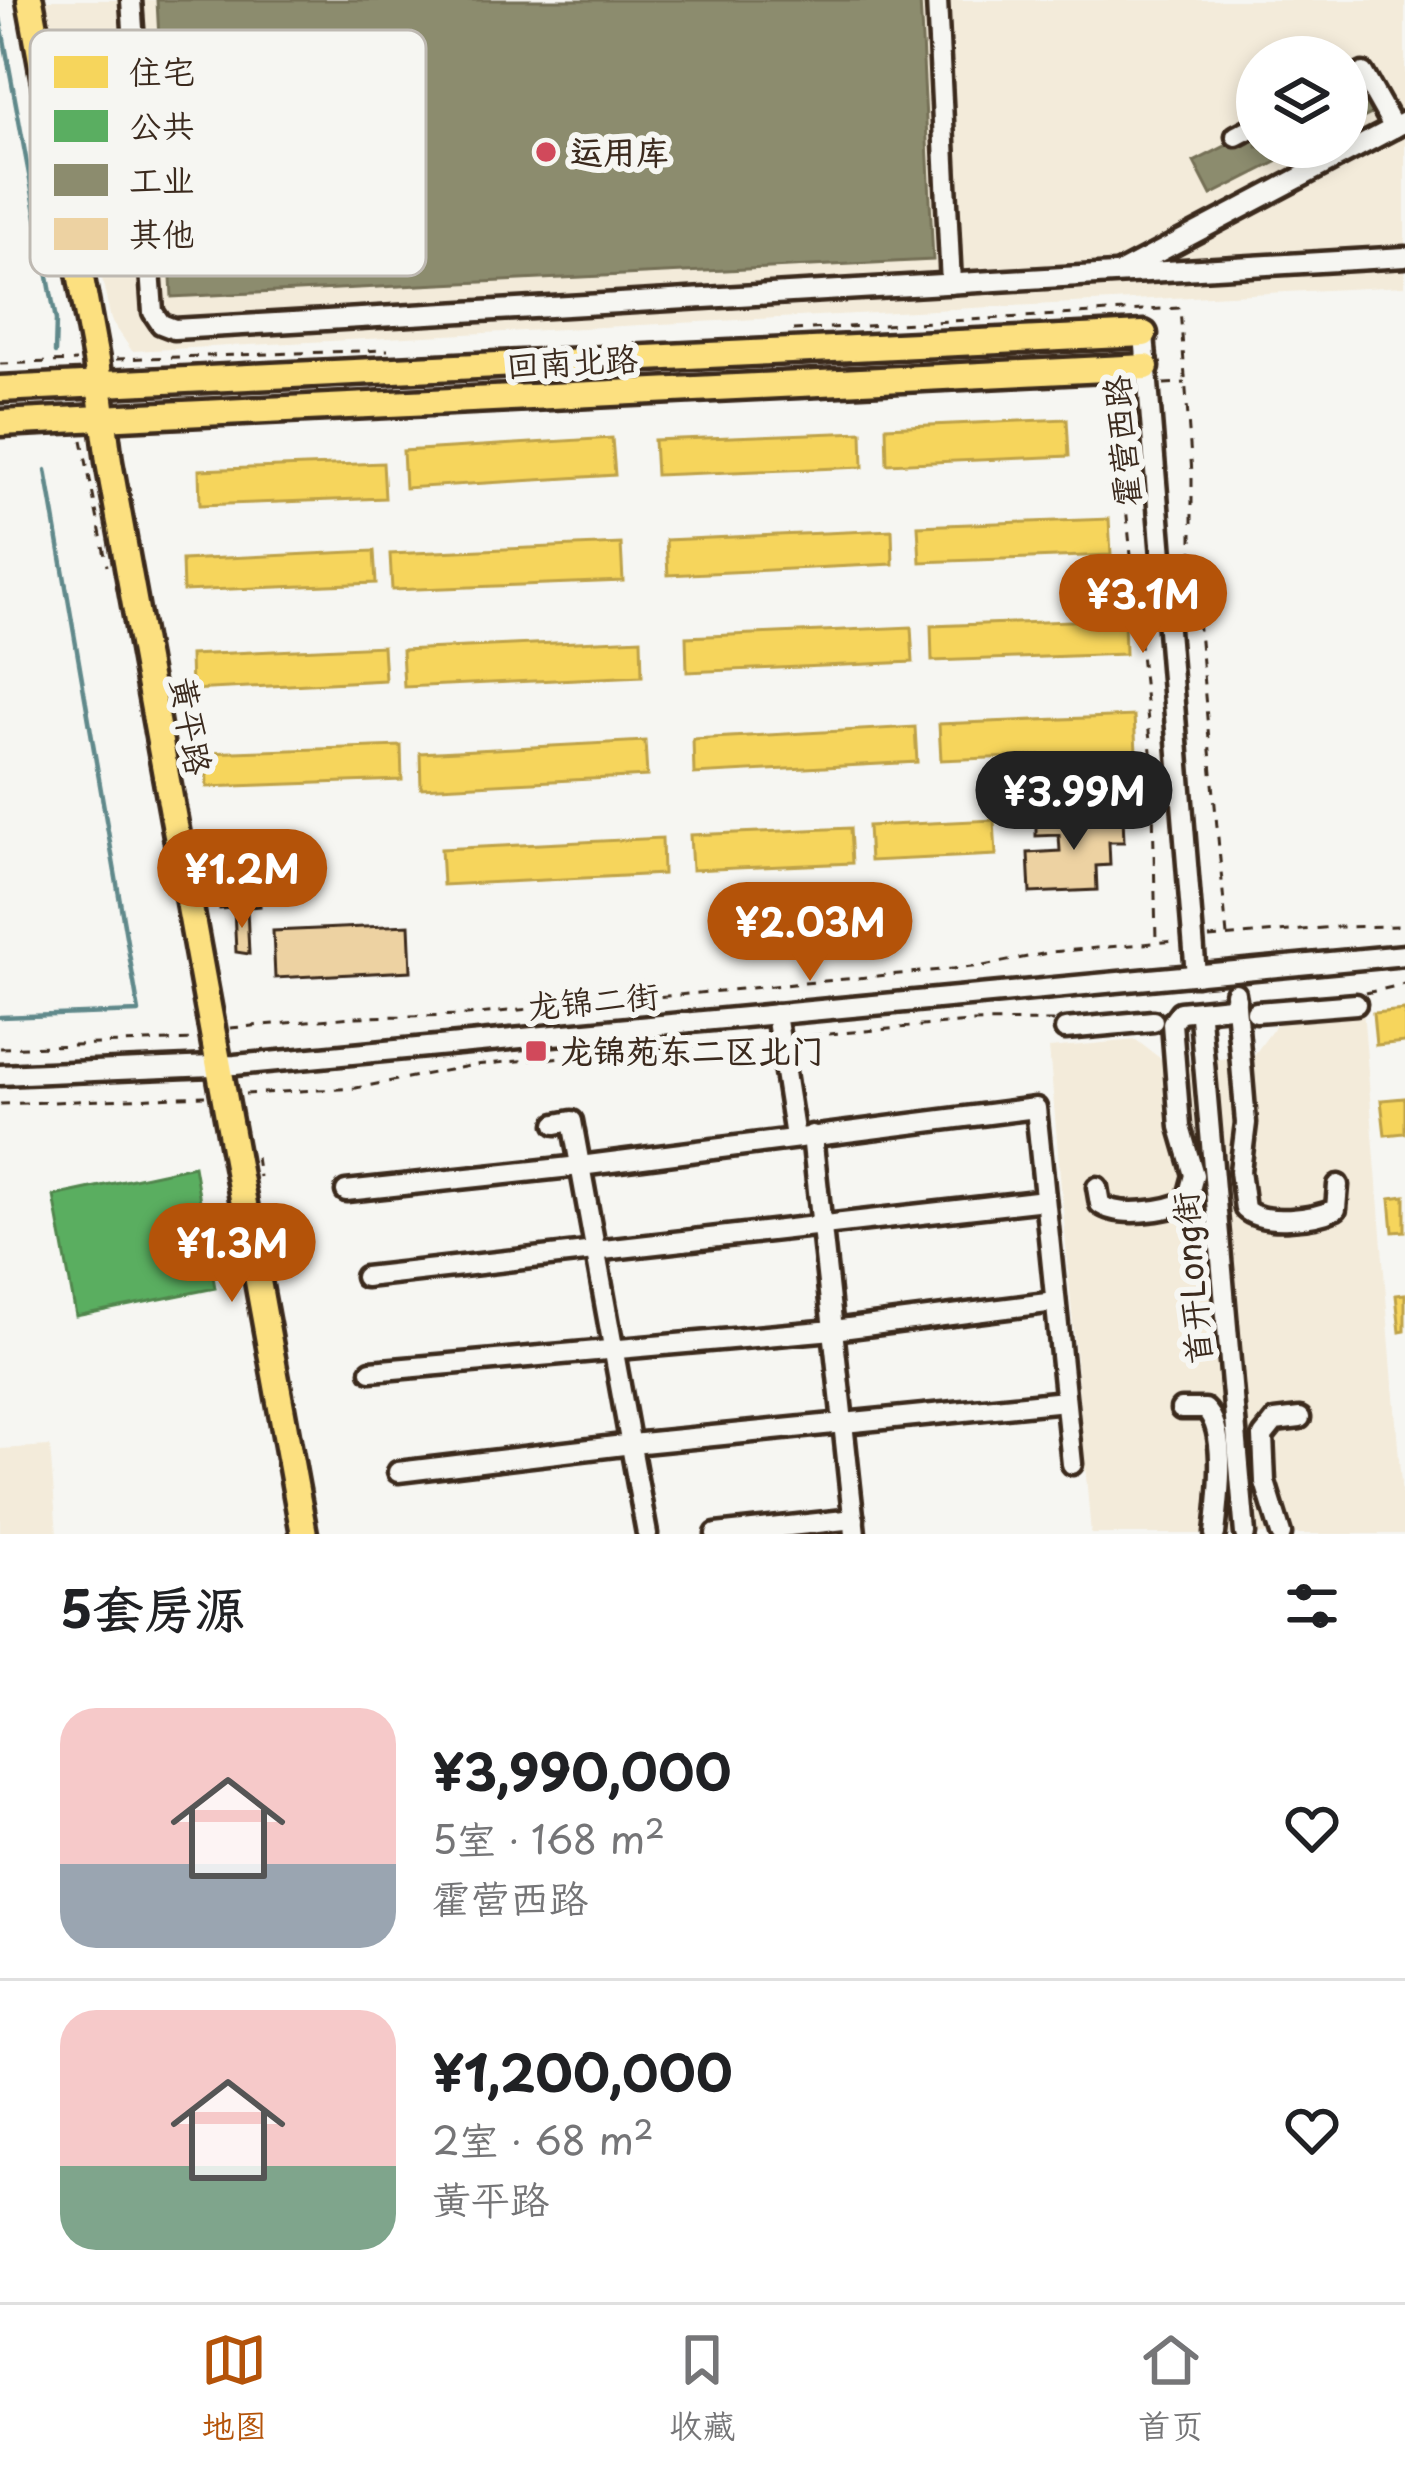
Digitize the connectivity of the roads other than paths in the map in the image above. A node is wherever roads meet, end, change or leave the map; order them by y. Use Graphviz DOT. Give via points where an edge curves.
graph roads {
  1 [pos="30,0"];
  2 [pos="131,0"];
  3 [pos="937,0"];
  4 [pos="35,30"];
  5 [pos="133,30"];
  6 [pos="1368,79"];
  7 [pos="1399,125"];
  8 [pos="1405,257"];
  9 [pos="1118,274"];
  10 [pos="79,276"];
  11 [pos="151,276"];
  12 [pos="950,284"];
  13 [pos="1144,334"];
  14 [pos="1146,367"];
  15 [pos="99,385"];
  16 [pos="0,388"];
  17 [pos="103,419"];
  18 [pos="0,423"];
  19 [pos="1405,956"];
  20 [pos="1234,971"];
  21 [pos="1196,975"];
  22 [pos="1354,1000"];
  23 [pos="1232,1007"];
  24 [pos="1267,1010"];
  25 [pos="776,1014"];
  26 [pos="1146,1020"];
  27 [pos="1065,1025"];
  28 [pos="218,1066"];
  29 [pos="0,1075"];
  30 [pos="556,1124"];
  31 [pos="803,1136"];
  32 [pos="580,1166"];
  33 [pos="1337,1185"];
  34 [pos="1097,1187"];
  35 [pos="346,1191"];
  36 [pos="1045,1200"];
  37 [pos="822,1228"];
  38 [pos="597,1250"];
  39 [pos="365,1277"];
  40 [pos="1055,1302"];
  41 [pos="833,1330"];
  42 [pos="616,1351"];
  43 [pos="371,1371"];
  44 [pos="1065,1401"];
  45 [pos="1181,1409"];
  46 [pos="1300,1418"];
  47 [pos="843,1424"];
  48 [pos="632,1444"];
  49 [pos="1072,1464"];
  50 [pos="398,1472"];
  51 [pos="854,1527"];
  52 [pos="304,1534"];
  53 [pos="647,1534"];
  54 [pos="716,1534"];
  55 [pos="1215,1534"];
  56 [pos="1245,1534"];
  57 [pos="1281,1534"];
  1 -- 4 [label="main road, 黄平路"];
  2 -- 5 [label="street"];
  3 -- 12 [label="street"];
  6 -- 7 [label="street"];
  7 -- 9 [label="street"];
  8 -- 9 [label="street"];
  9 -- 12 [label="street"];
  10 -- 15 [label="main road, 黄平路"];
  11 -- 12 [label="street" via="153,311 174,329"];
  13 -- 14 [label="street, 霍营西路"];
  13 -- 15 [label="main road, 回南北路"];
  14 -- 17 [label="main road, 回南北路"];
  14 -- 21 [label="street, 霍营西路"];
  15 -- 16 [label="main road, 回南北路"];
  15 -- 17 [label="main road, 黄平路"];
  17 -- 18 [label="main road, 回南北路"];
  17 -- 28 [label="main road, 黄平路"];
  19 -- 20 [label="street, 龙锦二街"];
  20 -- 21 [label="street, 龙锦二街"];
  20 -- 23 [label="street"];
  21 -- 25 [label="street, 龙锦二街"];
  22 -- 24 [label="street"];
  23 -- 33 [label="street" via="1246,1208 1263,1219 1325,1214 1338,1203"];
  23 -- 34 [label="street" via="1180,1012 1172,1023 1180,1127 1194,1175 1187,1201 1108,1211"];
  23 -- 56 [label="street, 首开Long街" via="1190,1018"];
  25 -- 28 [label="street, 龙锦二街"];
  25 -- 31 [label="street"];
  26 -- 27 [label="street"];
  28 -- 29 [label="street, 龙锦二街"];
  28 -- 52 [label="main road, 黄平路"];
  30 -- 32 [label="street" via="572,1121"];
  31 -- 32 [label="street"];
  31 -- 36 [label="street" via="1036,1108"];
  31 -- 37 [label="street"];
  32 -- 35 [label="street"];
  32 -- 38 [label="street"];
  36 -- 37 [label="street"];
  36 -- 40 [label="street"];
  37 -- 38 [label="street"];
  37 -- 41 [label="street"];
  38 -- 39 [label="street"];
  38 -- 42 [label="street"];
  40 -- 41 [label="street"];
  40 -- 44 [label="street"];
  41 -- 42 [label="street"];
  41 -- 47 [label="street"];
  42 -- 43 [label="street"];
  42 -- 48 [label="street"];
  44 -- 47 [label="street"];
  44 -- 49 [label="street"];
  45 -- 55 [label="street" via="1205,1409 1215,1424"];
  46 -- 57 [label="street" via="1275,1421 1263,1436 1265,1482"];
  47 -- 48 [label="street"];
  47 -- 51 [label="street"];
  48 -- 50 [label="street"];
  48 -- 53 [label="street"];
  51 -- 54 [label="street"];
}
